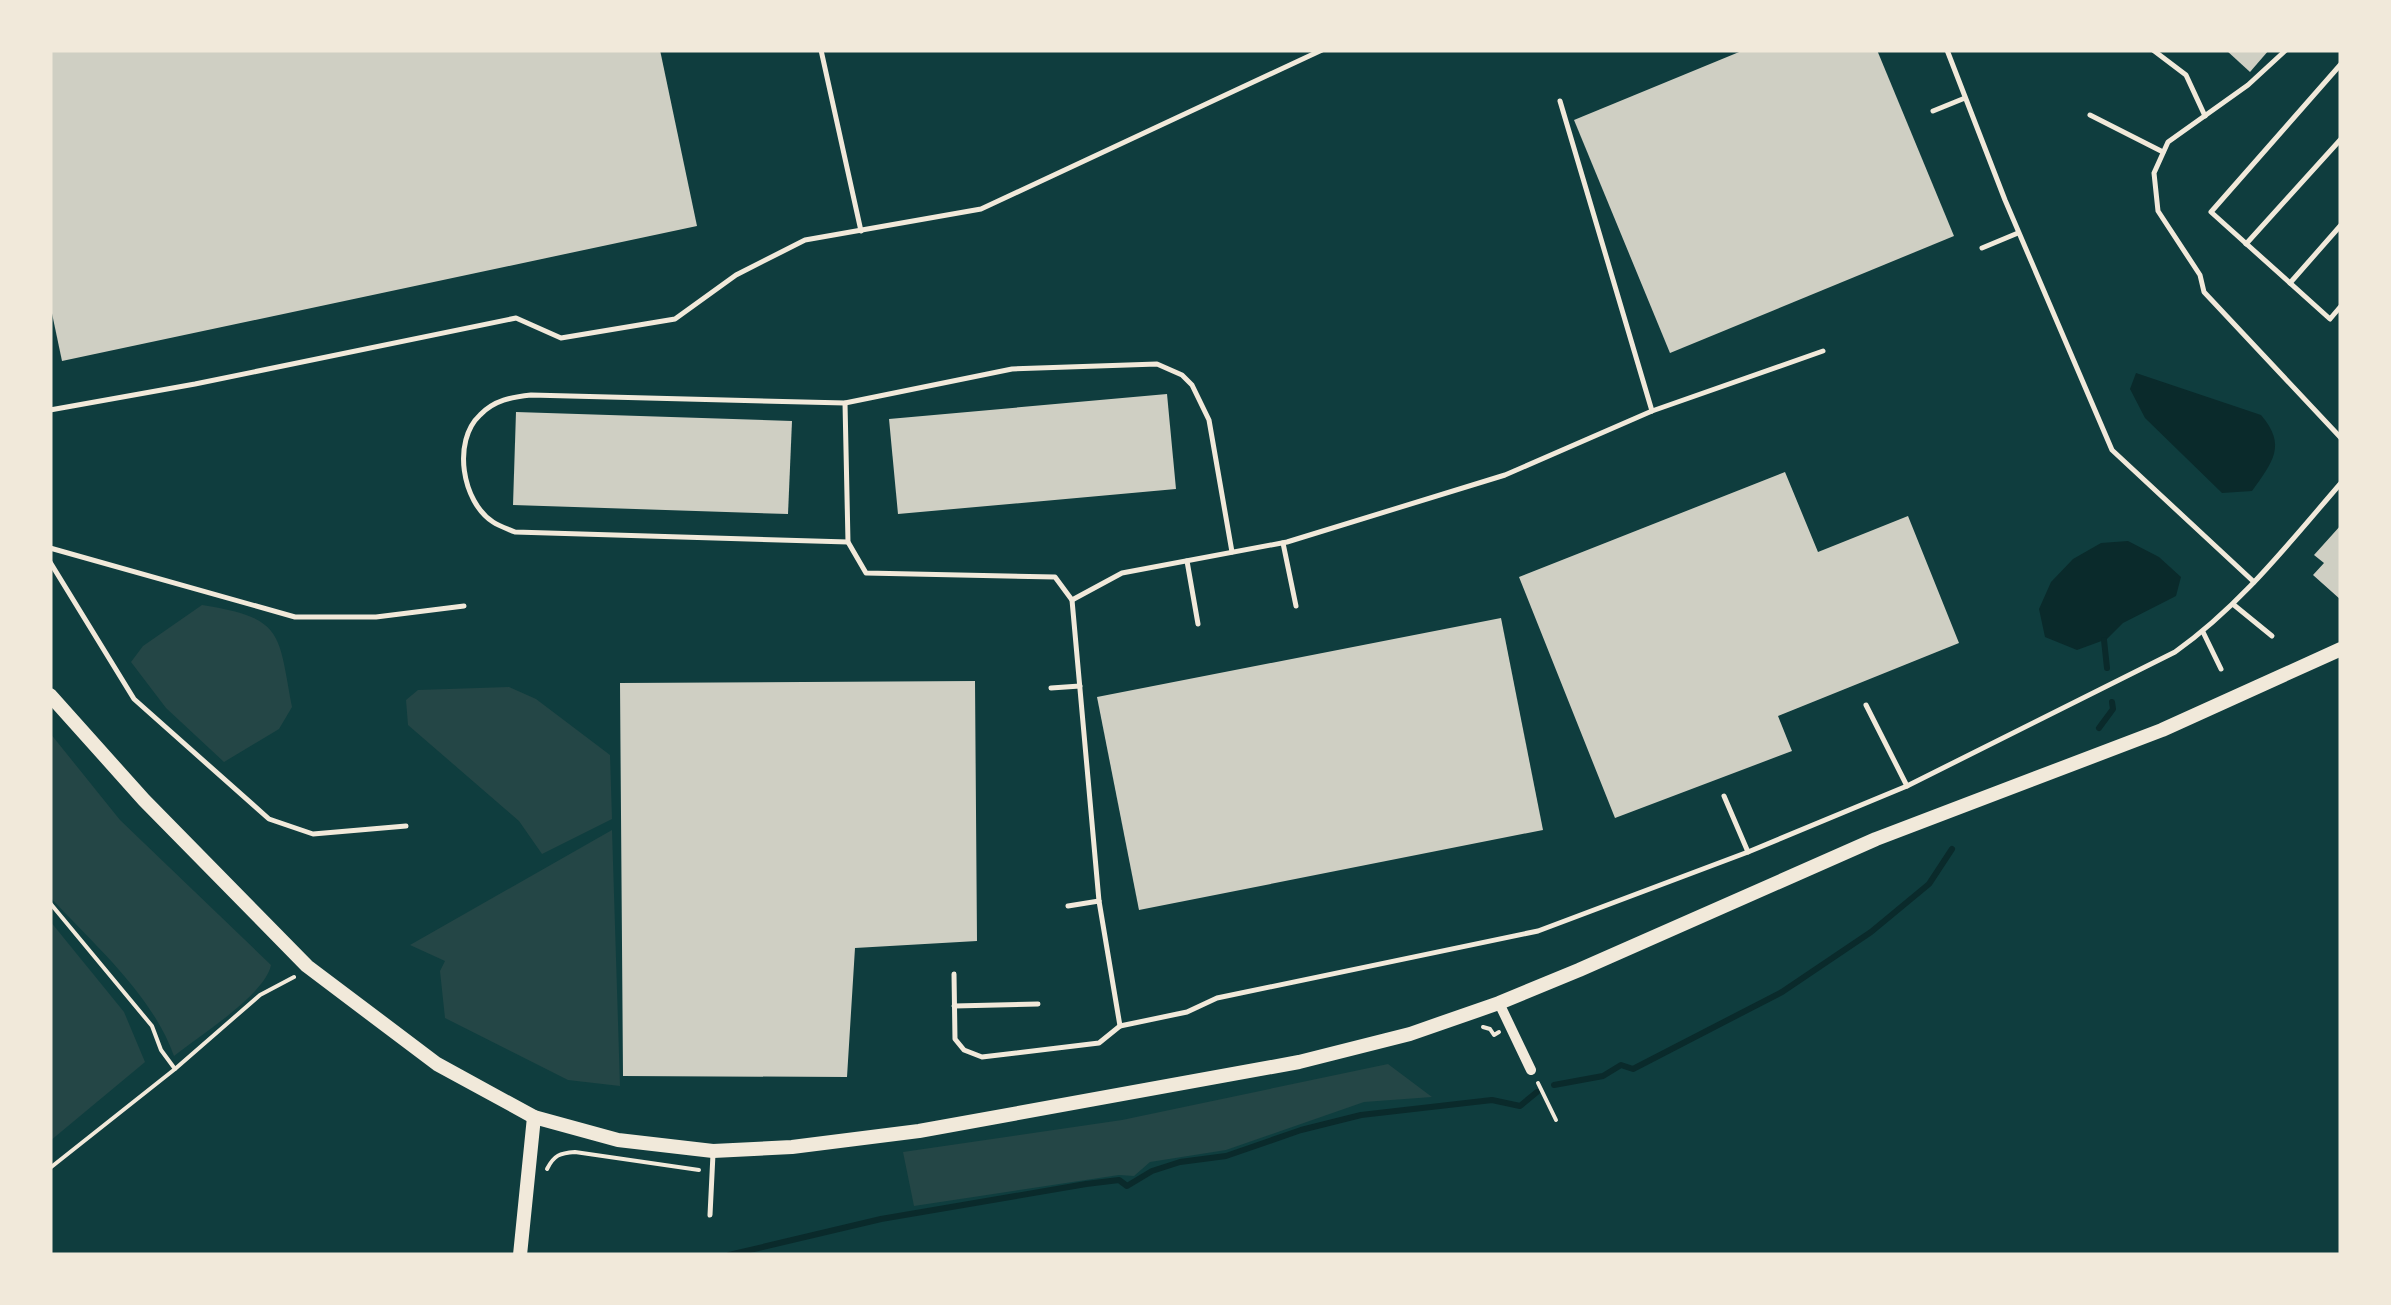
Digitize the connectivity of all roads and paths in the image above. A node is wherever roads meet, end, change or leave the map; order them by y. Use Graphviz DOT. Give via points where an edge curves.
graph roads {
  1 [pos="821,50"];
  2 [pos="1322,50"];
  3 [pos="1946,50"];
  4 [pos="2153,50"];
  5 [pos="2286,50"];
  6 [pos="2341,64"];
  7 [pos="1965,98"];
  8 [pos="1560,101"];
  9 [pos="1932,111"];
  10 [pos="2090,115"];
  11 [pos="2205,116"];
  12 [pos="2341,139"];
  13 [pos="2164,152"];
  14 [pos="2341,225"];
  15 [pos="861,230"];
  16 [pos="2018,232"];
  17 [pos="2246,244"];
  18 [pos="1982,248"];
  19 [pos="2290,283"];
  20 [pos="2341,306"];
  21 [pos="1822,352"];
  22 [pos="845,403"];
  23 [pos="50,410"];
  24 [pos="1652,411"];
  25 [pos="2341,438"];
  26 [pos="2341,483"];
  27 [pos="848,542"];
  28 [pos="1283,543"];
  29 [pos="50,548"];
  30 [pos="1232,552"];
  31 [pos="1187,561"];
  32 [pos="50,562"];
  33 [pos="2254,582"];
  34 [pos="1072,600"];
  35 [pos="2234,604"];
  36 [pos="464,606"];
  37 [pos="1296,606"];
  38 [pos="1198,624"];
  39 [pos="2202,632"];
  40 [pos="2272,636"];
  41 [pos="2341,648"];
  42 [pos="2221,669"];
  43 [pos="1080,686"];
  44 [pos="1051,688"];
  45 [pos="50,695"];
  46 [pos="1866,704"];
  47 [pos="1908,786"];
  48 [pos="1724,796"];
  49 [pos="406,826"];
  50 [pos="1748,852"];
  51 [pos="1099,901"];
  52 [pos="50,903"];
  53 [pos="1068,906"];
  54 [pos="307,966"];
  55 [pos="954,974"];
  56 [pos="1038,1004"];
  57 [pos="1499,1004"];
  58 [pos="954,1006"];
  59 [pos="1120,1026"];
  60 [pos="1480,1026"];
  61 [pos="1509,1027"];
  62 [pos="175,1069"];
  63 [pos="1532,1070"];
  64 [pos="534,1116"];
  65 [pos="1556,1120"];
  66 [pos="713,1150"];
  67 [pos="50,1168"];
  68 [pos="529,1170"];
  69 [pos="712,1172"];
  70 [pos="710,1214"];
  71 [pos="520,1255"];
  1 -- 15 [label="lane"];
  2 -- 15 [label="lane" via="981,209"];
  3 -- 7 [label="lane"];
  4 -- 11 [label="lane" via="2186,75"];
  5 -- 11 [label="lane"];
  6 -- 17 [label="lane" via="2211,212"];
  7 -- 9 [label="lane"];
  7 -- 16 [label="lane"];
  8 -- 24 [label="lane"];
  10 -- 13 [label="lane"];
  11 -- 13 [label="lane"];
  12 -- 17 [label="lane"];
  13 -- 25 [label="lane" via="2154,173 2158,211 2200,274 2204,292"];
  14 -- 19 [label="lane"];
  15 -- 23 [label="lane" via="806,240 736,274 674,319 561,338 516,318"];
  16 -- 18 [label="lane"];
  16 -- 33 [label="lane" via="2112,450"];
  17 -- 19 [label="lane"];
  19 -- 20 [label="lane" via="2330,319"];
  21 -- 24 [label="lane"];
  22 -- 27 [label="lane"];
  22 -- 27 [label="lane" via="510,397 478,416 470,429 465,471 478,508 515,532"];
  22 -- 30 [label="lane" via="1012,369 1168,367 1192,385 1209,420"];
  24 -- 28 [label="lane" via="1505,475"];
  26 -- 33 [label="lane"];
  27 -- 34 [label="lane" via="866,573 1055,576"];
  28 -- 30 [label="lane"];
  28 -- 37 [label="lane"];
  29 -- 36 [label="lane" via="295,617 376,617"];
  30 -- 31 [label="lane"];
  31 -- 34 [label="lane" via="1122,573"];
  31 -- 38 [label="lane"];
  32 -- 49 [label="lane" via="134,699 269,819 313,834"];
  33 -- 35 [label="lane"];
  34 -- 43 [label="lane"];
  35 -- 39 [label="lane"];
  35 -- 40 [label="lane"];
  39 -- 42 [label="lane"];
  39 -- 47 [label="lane"];
  41 -- 57 [label="street" via="2162,730 1876,839"];
  43 -- 44 [label="lane"];
  43 -- 51 [label="lane"];
  45 -- 54 [label="street"];
  46 -- 47 [label="lane"];
  47 -- 50 [label="lane"];
  48 -- 50 [label="lane"];
  50 -- 59 [label="lane" via="1538,931 1217,998 1187,1012"];
  51 -- 53 [label="lane"];
  51 -- 59 [label="lane"];
  52 -- 62 [label="path" via="152,1026"];
  54 -- 62 [label="path" via="260,995"];
  54 -- 64 [label="street" via="437,1064"];
  55 -- 58 [label="lane"];
  56 -- 58 [label="lane"];
  57 -- 61 [label="street"];
  57 -- 66 [label="street" via="1300,1062 856,1140"];
  58 -- 59 [label="lane" via="955,1039 982,1057 1099,1043"];
  60 -- 61 [label="path" via="1494,1035"];
  61 -- 63 [label="street"];
  62 -- 67 [label="path"];
  63 -- 65 [label="path"];
  64 -- 66 [label="street" via="618,1140"];
  64 -- 68 [label="street"];
  66 -- 69 [label="lane"];
  68 -- 69 [label="path" via="546,1171 560,1153 574,1152"];
  68 -- 71 [label="street"];
  69 -- 70 [label="lane"];
}
